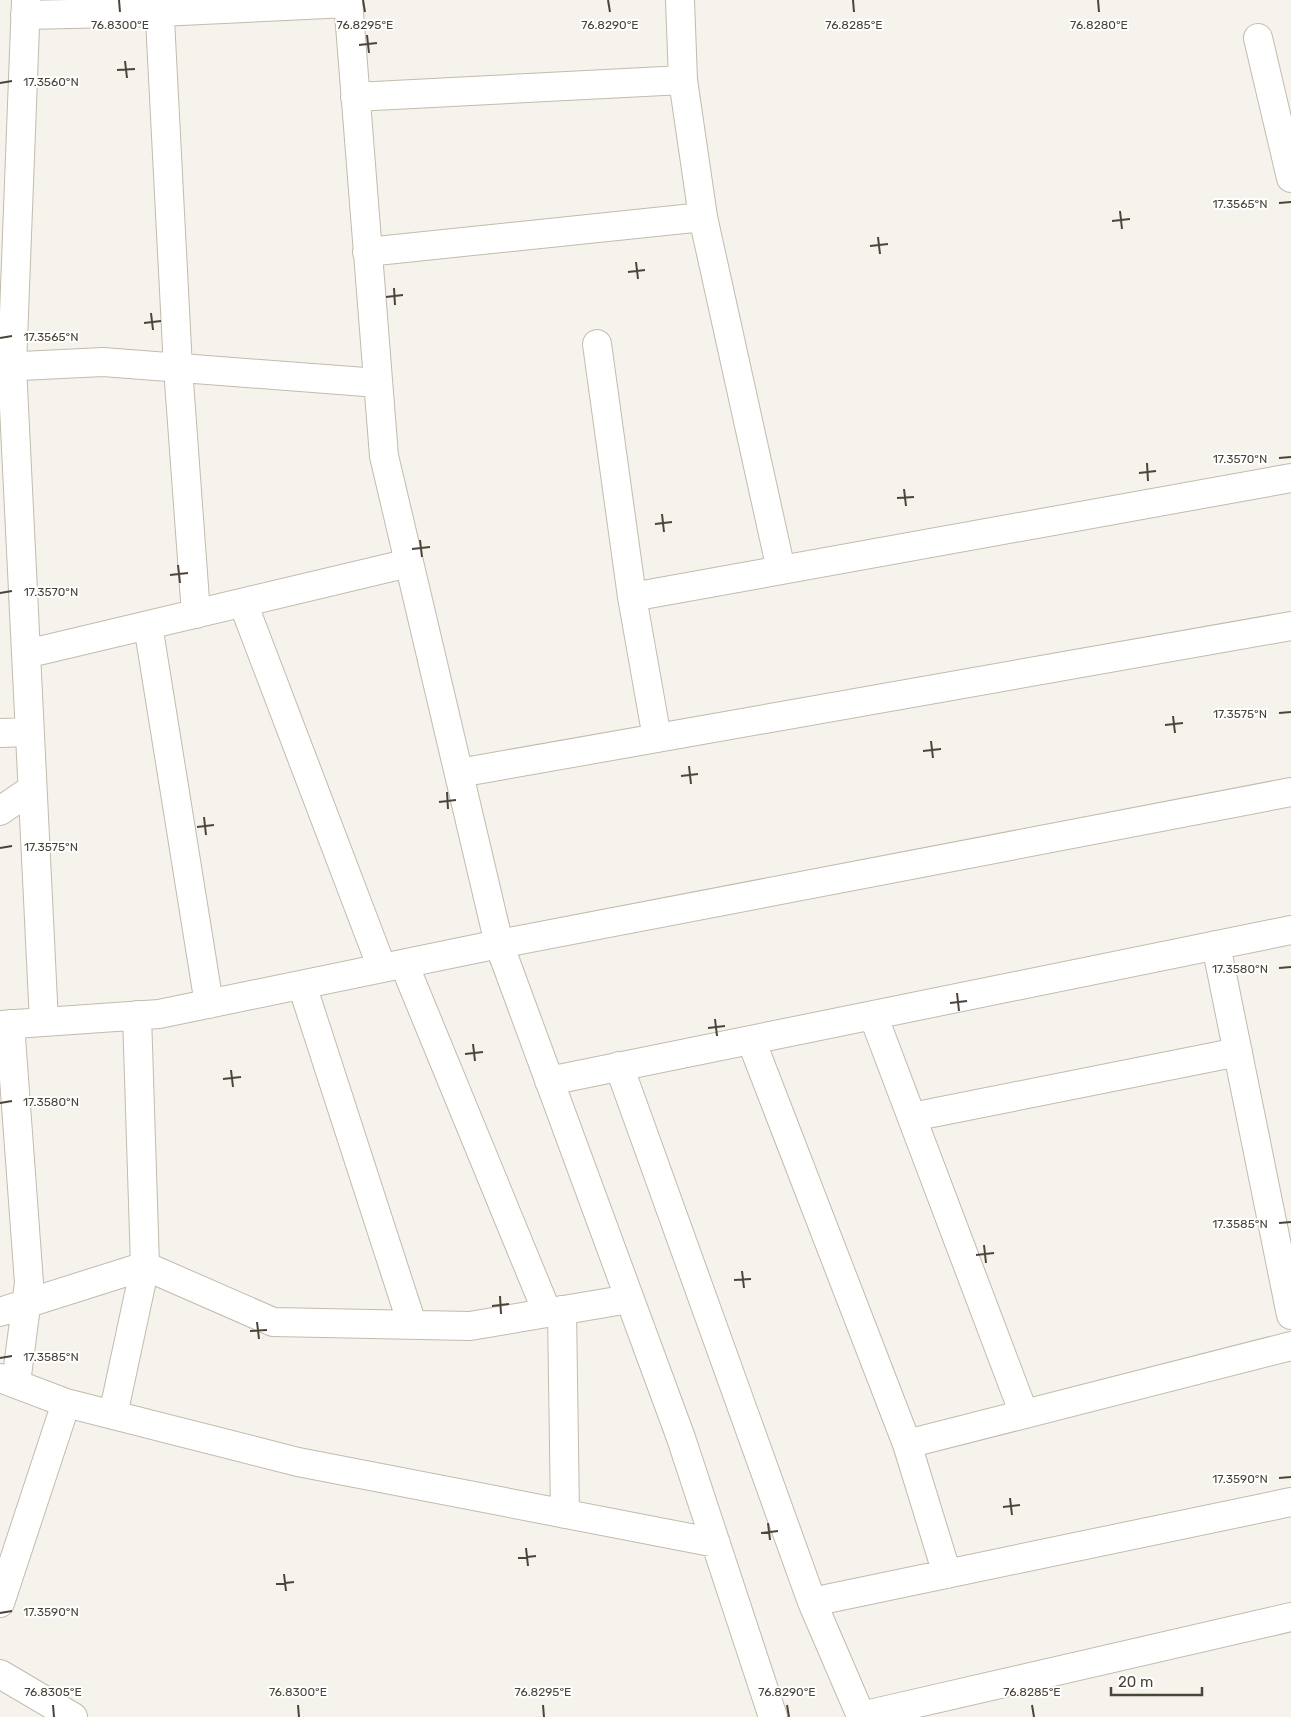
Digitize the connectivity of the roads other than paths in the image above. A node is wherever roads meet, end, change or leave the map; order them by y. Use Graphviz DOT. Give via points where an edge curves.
graph roads {
  1 [pos="680,0"];
  2 [pos="348,2"];
  3 [pos="159,6"];
  4 [pos="25,8"];
  5 [pos="1258,38"];
  6 [pos="683,80"];
  7 [pos="355,97"];
  8 [pos="10,158"];
  9 [pos="1291,178"];
  10 [pos="703,218"];
  11 [pos="367,252"];
  12 [pos="597,344"];
  13 [pos="6,366"];
  14 [pos="178,368"];
  15 [pos="378,383"];
  16 [pos="1291,478"];
  17 [pos="409,563"];
  18 [pos="781,570"];
  19 [pos="632,597"];
  20 [pos="243,603"];
  21 [pos="196,614"];
  22 [pos="148,625"];
  23 [pos="1291,626"];
  24 [pos="26,654"];
  25 [pos="30,732"];
  26 [pos="0,733"];
  27 [pos="657,738"];
  28 [pos="459,773"];
  29 [pos="32,789"];
  30 [pos="1291,792"];
  31 [pos="0,811"];
  32 [pos="1291,930"];
  33 [pos="499,944"];
  34 [pos="1216,945"];
  35 [pos="393,966"];
  36 [pos="302,985"];
  37 [pos="209,1004"];
  38 [pos="137,1015"];
  39 [pos="873,1015"];
  40 [pos="44,1022"];
  41 [pos="5,1024"];
  42 [pos="751,1040"];
  43 [pos="1238,1052"];
  44 [pos="619,1066"];
  45 [pos="549,1080"];
  46 [pos="912,1117"];
  47 [pos="145,1266"];
  48 [pos="629,1299"];
  49 [pos="27,1304"];
  50 [pos="555,1311"];
  51 [pos="0,1312"];
  52 [pos="1291,1315"];
  53 [pos="412,1324"];
  54 [pos="1291,1346"];
  55 [pos="8,1380"];
  56 [pos="66,1403"];
  57 [pos="1024,1414"];
  58 [pos="114,1415"];
  59 [pos="907,1444"];
  60 [pos="1291,1502"];
  61 [pos="565,1514"];
  62 [pos="716,1543"];
  63 [pos="947,1574"];
  64 [pos="0,1602"];
  65 [pos="812,1602"];
  66 [pos="1291,1618"];
  67 [pos="0,1674"];
  68 [pos="73,1717"];
  69 [pos="773,1717"];
  1 -- 6 [label="street"];
  2 -- 3 [label="street"];
  2 -- 7 [label="street"];
  3 -- 4 [label="street"];
  3 -- 14 [label="street"];
  4 -- 8 [label="street"];
  5 -- 9 [label="street"];
  6 -- 7 [label="street"];
  6 -- 10 [label="street"];
  7 -- 11 [label="street"];
  8 -- 13 [label="street"];
  10 -- 11 [label="street"];
  10 -- 18 [label="street"];
  11 -- 15 [label="street"];
  12 -- 19 [label="street"];
  13 -- 14 [label="street" via="103,362"];
  13 -- 24 [label="street"];
  14 -- 15 [label="street"];
  14 -- 21 [label="street"];
  15 -- 17 [label="street" via="384,456"];
  16 -- 18 [label="street"];
  17 -- 20 [label="street"];
  17 -- 28 [label="street"];
  18 -- 19 [label="street"];
  19 -- 27 [label="street"];
  20 -- 21 [label="street"];
  20 -- 35 [label="street"];
  21 -- 22 [label="street"];
  22 -- 24 [label="street"];
  22 -- 37 [label="street"];
  23 -- 27 [label="street"];
  24 -- 25 [label="street"];
  25 -- 26 [label="street"];
  25 -- 29 [label="street"];
  27 -- 28 [label="street"];
  28 -- 33 [label="street"];
  29 -- 31 [label="street"];
  29 -- 40 [label="street"];
  30 -- 33 [label="street"];
  32 -- 34 [label="street"];
  33 -- 35 [label="street"];
  33 -- 45 [label="street"];
  34 -- 39 [label="street"];
  34 -- 43 [label="street"];
  35 -- 36 [label="street"];
  35 -- 50 [label="street"];
  36 -- 37 [label="street"];
  36 -- 53 [label="street"];
  37 -- 38 [label="street"];
  38 -- 40 [label="street"];
  38 -- 47 [label="street"];
  39 -- 42 [label="street"];
  39 -- 46 [label="street"];
  40 -- 41 [label="street"];
  41 -- 49 [label="street" via="29,1265"];
  42 -- 44 [label="street"];
  42 -- 59 [label="street"];
  43 -- 46 [label="street"];
  43 -- 52 [label="street"];
  44 -- 45 [label="street"];
  44 -- 65 [label="street"];
  45 -- 48 [label="street"];
  46 -- 57 [label="street"];
  47 -- 49 [label="street"];
  47 -- 53 [label="street" via="273,1322"];
  47 -- 58 [label="street"];
  48 -- 50 [label="street"];
  48 -- 62 [label="street"];
  49 -- 51 [label="street"];
  49 -- 55 [label="street"];
  50 -- 53 [label="street" via="470,1326"];
  50 -- 61 [label="street"];
  54 -- 57 [label="street"];
  55 -- 56 [label="street"];
  56 -- 58 [label="street"];
  56 -- 64 [label="street"];
  57 -- 59 [label="street"];
  58 -- 61 [label="street" via="298,1462"];
  59 -- 63 [label="street"];
  60 -- 63 [label="street"];
  61 -- 62 [label="street"];
  62 -- 69 [label="street"];
  63 -- 65 [label="street"];
  65 -- 66 [label="street" via="861,1716"];
  67 -- 68 [label="street"];
}
